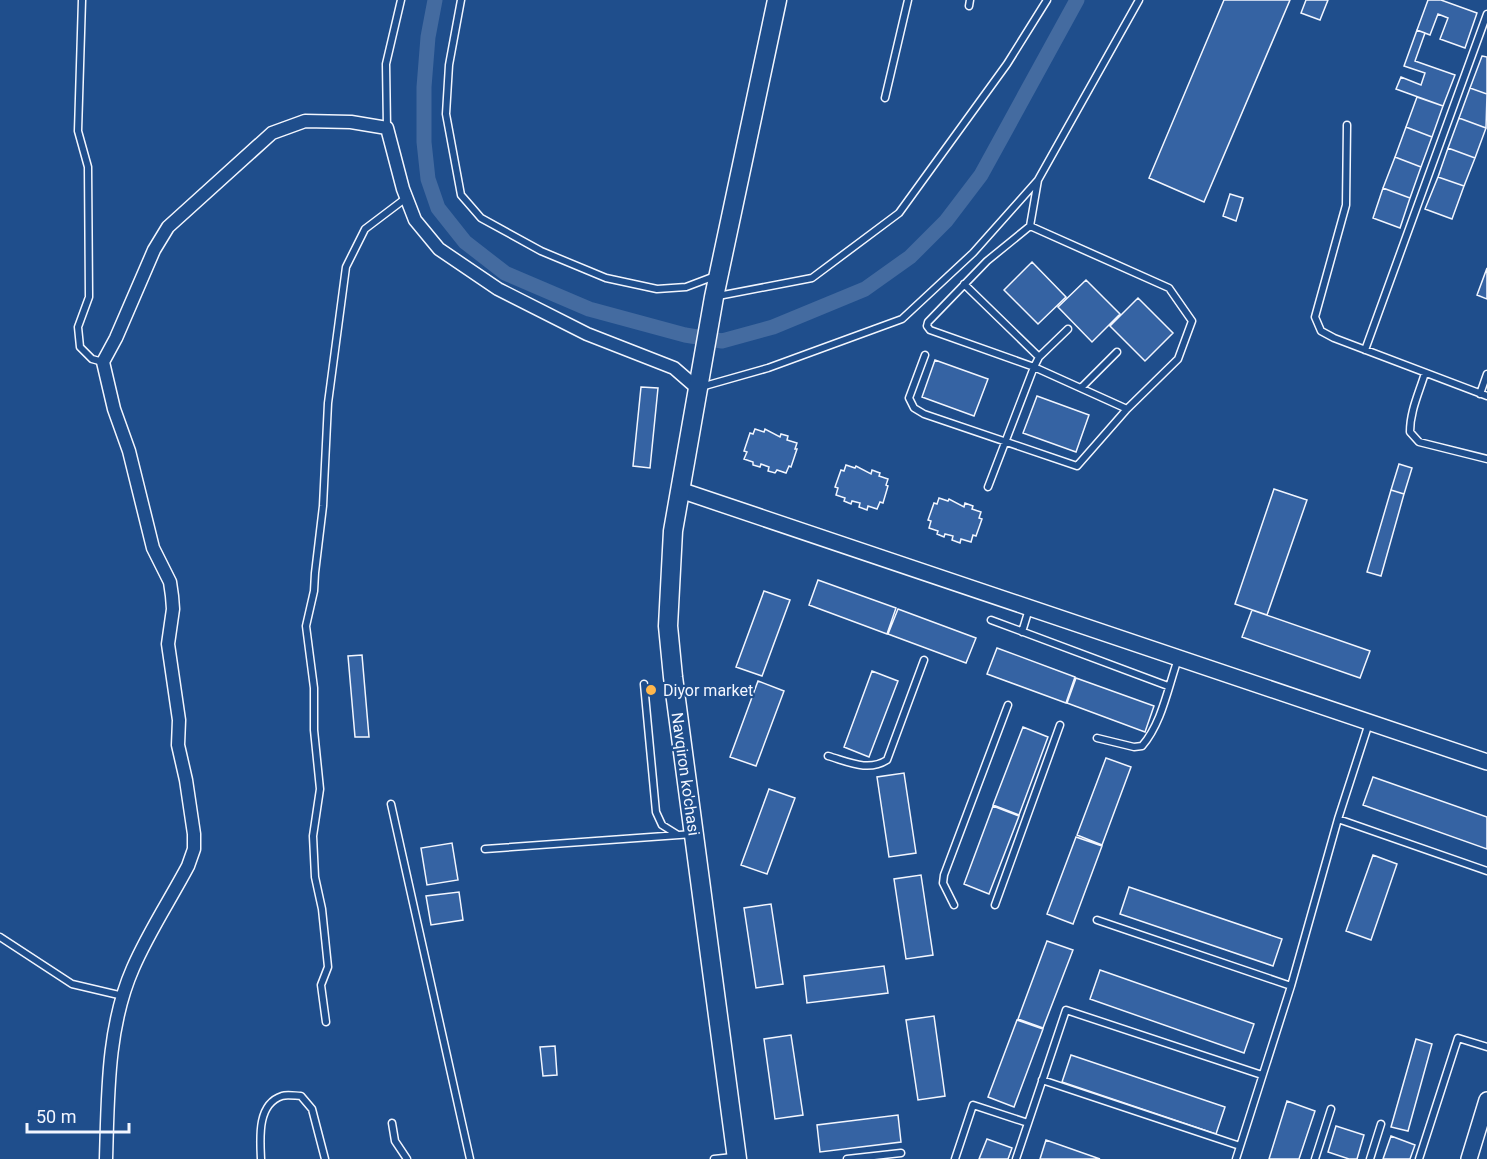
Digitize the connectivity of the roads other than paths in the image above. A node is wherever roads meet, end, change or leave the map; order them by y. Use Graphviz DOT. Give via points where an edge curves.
graph roads {
  1 [pos="82,0"];
  2 [pos="461,0"];
  3 [pos="777,0"];
  4 [pos="908,0"];
  5 [pos="1047,0"];
  6 [pos="1139,0"];
  7 [pos="401,1"];
  8 [pos="1487,14"];
  9 [pos="885,98"];
  10 [pos="1347,124"];
  11 [pos="387,128"];
  12 [pos="1038,180"];
  13 [pos="406,197"];
  14 [pos="1029,226"];
  15 [pos="718,274"];
  16 [pos="964,284"];
  17 [pos="714,297"];
  18 [pos="1068,329"];
  19 [pos="1365,350"];
  20 [pos="1117,352"];
  21 [pos="925,355"];
  22 [pos="1039,357"];
  23 [pos="103,362"];
  24 [pos="1034,367"];
  25 [pos="1425,373"];
  26 [pos="1487,374"];
  27 [pos="697,388"];
  28 [pos="1081,388"];
  29 [pos="1480,394"];
  30 [pos="1487,396"];
  31 [pos="1127,409"];
  32 [pos="1006,440"];
  33 [pos="1487,459"];
  34 [pos="988,487"];
  35 [pos="680,490"];
  36 [pos="1029,608"];
  37 [pos="991,620"];
  38 [pos="1022,632"];
  39 [pos="1178,658"];
  40 [pos="924,660"];
  41 [pos="644,684"];
  42 [pos="1168,686"];
  43 [pos="1008,705"];
  44 [pos="1369,723"];
  45 [pos="1060,725"];
  46 [pos="1097,738"];
  47 [pos="828,756"];
  48 [pos="1487,762"];
  49 [pos="392,804"];
  50 [pos="1338,819"];
  51 [pos="686,834"];
  52 [pos="485,849"];
  53 [pos="1487,871"];
  54 [pos="954,904"];
  55 [pos="995,905"];
  56 [pos="1097,920"];
  57 [pos="0,936"];
  58 [pos="1291,986"];
  59 [pos="124,996"];
  60 [pos="326,1022"];
  61 [pos="1487,1047"];
  62 [pos="1262,1075"];
  63 [pos="1042,1080"];
  64 [pos="1487,1100"];
  65 [pos="1331,1109"];
  66 [pos="1028,1123"];
  67 [pos="392,1124"];
  68 [pos="1381,1124"];
  69 [pos="1240,1146"];
  70 [pos="901,1153"];
  71 [pos="737,1158"];
  72 [pos="105,1159"];
  73 [pos="261,1159"];
  74 [pos="325,1159"];
  75 [pos="407,1159"];
  76 [pos="470,1159"];
  77 [pos="714,1159"];
  78 [pos="847,1159"];
  79 [pos="955,1159"];
  80 [pos="1016,1159"];
  81 [pos="1236,1159"];
  82 [pos="1315,1159"];
  83 [pos="1370,1159"];
  84 [pos="1419,1159"];
  85 [pos="1469,1159"];
  1 -- 23 [label="lane" via="78,130 88,167 88,297 78,327 80,347 92,359"];
  2 -- 15 [label="lane" via="449,65 446,114 461,195 481,218 542,251 606,278 657,289 686,286"];
  3 -- 15 [label="main road, Navqiron ko'chasi"];
  4 -- 9 [label="lane"];
  5 -- 17 [label="lane" via="899,213 812,278"];
  6 -- 12 [label="lane"];
  7 -- 11 [label="lane" via="386,64"];
  8 -- 19 [label="lane"];
  10 -- 19 [label="lane" via="1346,205 1315,317 1322,331"];
  11 -- 13 [label="street"];
  11 -- 23 [label="street" via="305,121 273,133 168,227"];
  12 -- 14 [label="lane"];
  12 -- 27 [label="lane" via="973,253 902,319 768,368"];
  13 -- 27 [label="street" via="415,220 439,249 498,289 587,334 674,368"];
  13 -- 60 [label="lane" via="365,229 346,267 328,403 315,591 306,626 320,789 313,837 328,967 321,985"];
  14 -- 16 [label="lane"];
  14 -- 31 [label="lane" via="1169,288 1192,321 1178,359"];
  15 -- 17 [label="main road, Navqiron ko'chasi"];
  16 -- 22 [label="lane"];
  16 -- 24 [label="lane" via="928,322 930,330"];
  17 -- 27 [label="main road, Navqiron ko'chasi"];
  18 -- 22 [label="lane"];
  19 -- 25 [label="lane"];
  20 -- 28 [label="lane"];
  21 -- 32 [label="lane" via="909,398 914,408"];
  22 -- 24 [label="lane"];
  23 -- 59 [label="street" via="153,548 170,582 173,609 168,644 179,720 178,745 194,834 188,867 133,968"];
  24 -- 28 [label="lane"];
  24 -- 32 [label="lane"];
  25 -- 29 [label="lane"];
  25 -- 33 [label="lane" via="1410,414 1410,432 1419,442"];
  26 -- 29 [label="lane"];
  27 -- 35 [label="main road, Navqiron ko'chasi"];
  28 -- 31 [label="lane"];
  29 -- 30 [label="lane"];
  31 -- 32 [label="lane" via="1077,466"];
  32 -- 34 [label="lane"];
  35 -- 36 [label="street"];
  35 -- 51 [label="main road, Navqiron ko'chasi" via="673,531 668,626"];
  36 -- 38 [label="lane"];
  36 -- 39 [label="street"];
  37 -- 38 [label="lane"];
  38 -- 42 [label="lane"];
  39 -- 42 [label="lane"];
  39 -- 44 [label="street"];
  40 -- 47 [label="lane" via="887,760 876,767"];
  41 -- 51 [label="lane" via="656,812 662,825"];
  42 -- 46 [label="lane" via="1142,746"];
  43 -- 54 [label="lane" via="944,875 943,883"];
  44 -- 48 [label="street"];
  44 -- 50 [label="lane"];
  45 -- 55 [label="lane"];
  49 -- 76 [label="lane"];
  50 -- 53 [label="lane"];
  50 -- 58 [label="lane"];
  51 -- 52 [label="lane"];
  51 -- 71 [label="main road, Navqiron ko'chasi"];
  56 -- 58 [label="lane"];
  57 -- 59 [label="lane" via="72,984"];
  58 -- 62 [label="lane"];
  59 -- 72 [label="street" via="110,1062"];
  61 -- 84 [label="lane" via="1458,1038"];
  62 -- 63 [label="lane" via="1066,1010"];
  62 -- 69 [label="lane"];
  63 -- 66 [label="lane"];
  63 -- 69 [label="lane"];
  64 -- 85 [label="street"];
  65 -- 82 [label="lane"];
  66 -- 79 [label="lane" via="973,1105"];
  66 -- 80 [label="lane"];
  67 -- 75 [label="lane" via="395,1142"];
  68 -- 83 [label="lane"];
  69 -- 81 [label="lane"];
  70 -- 78 [label="lane"];
  71 -- 77 [label="lane"];
  73 -- 74 [label="lane" via="261,1125 269,1104 283,1095 301,1096 312,1109"];
}
